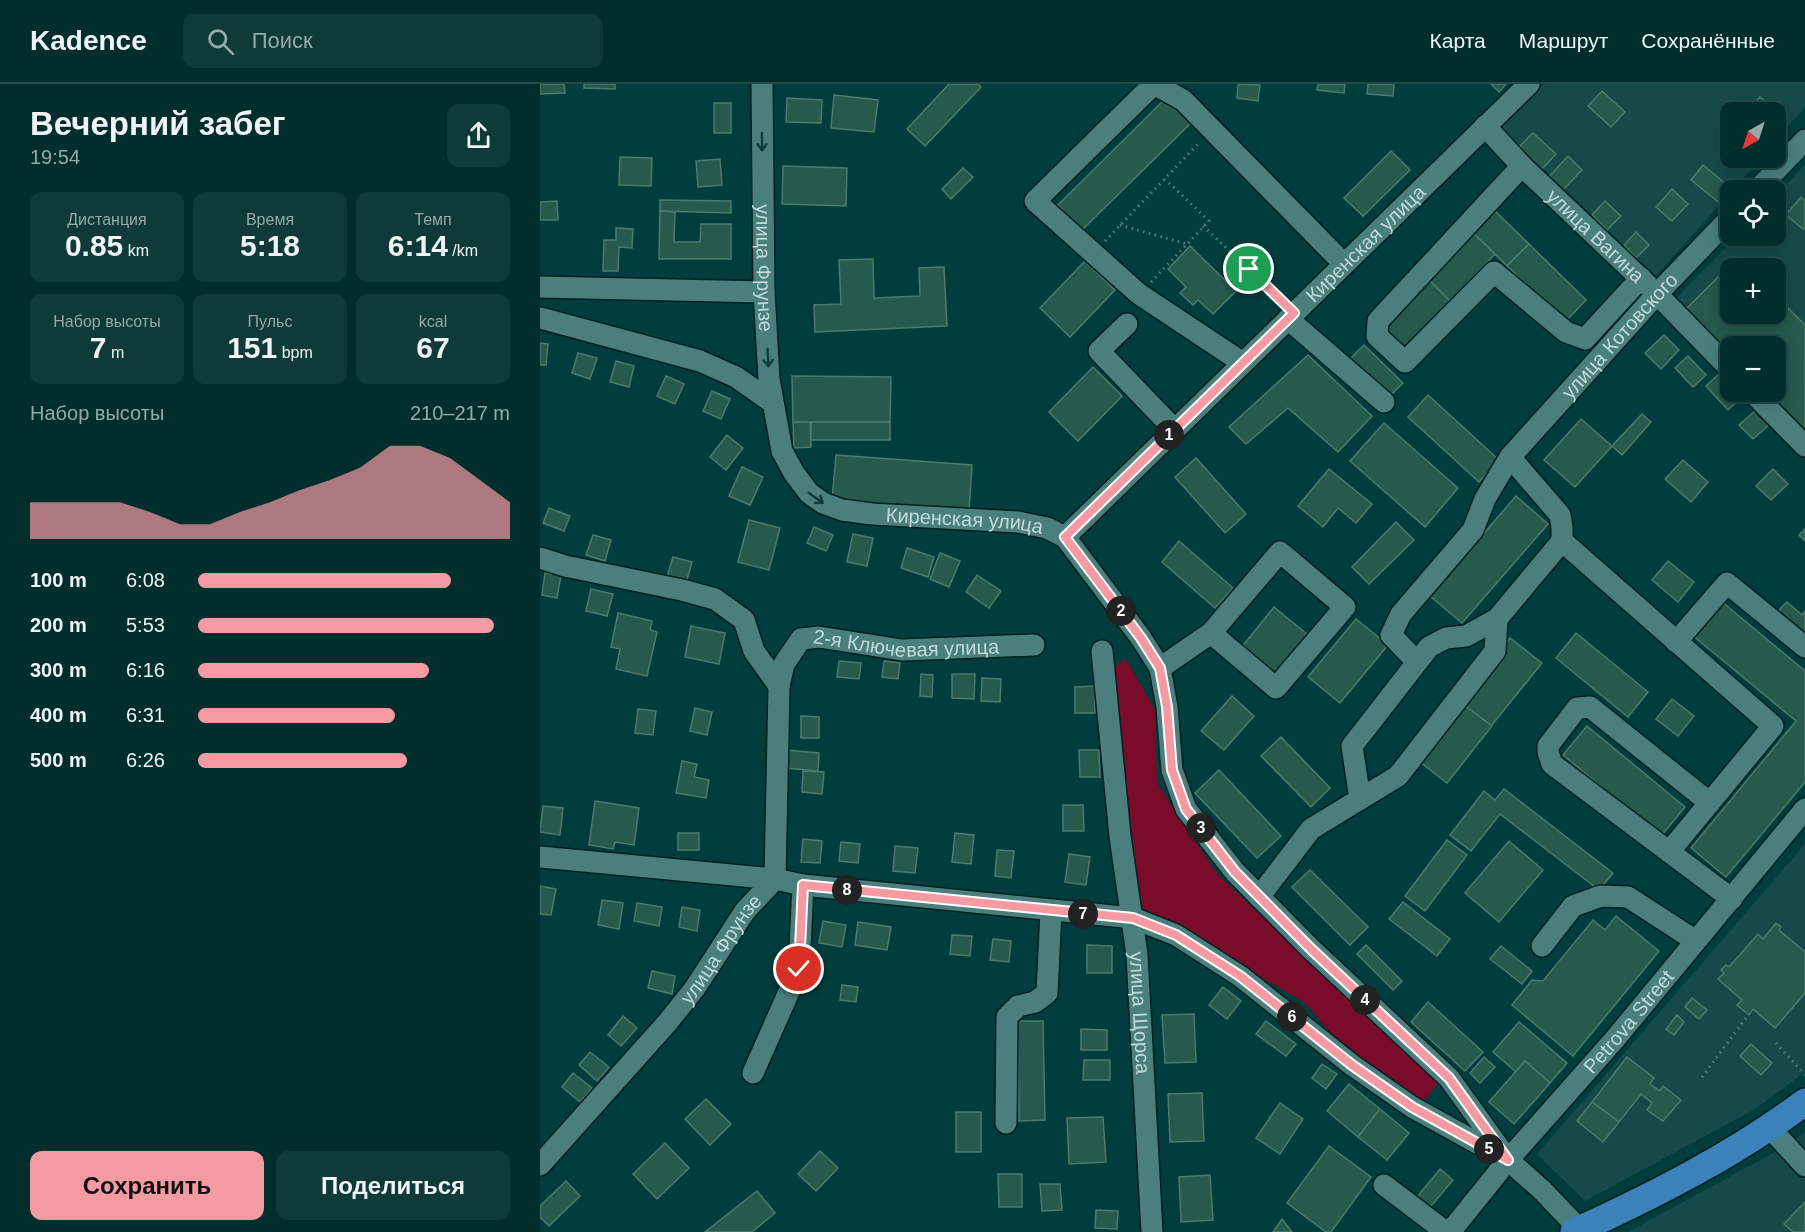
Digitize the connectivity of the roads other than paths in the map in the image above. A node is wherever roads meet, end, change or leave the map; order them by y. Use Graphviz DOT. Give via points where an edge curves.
graph roads {
  1 [pos="762,84"];
  2 [pos="1530,84"];
  3 [pos="1485,126"];
  4 [pos="1805,140"];
  5 [pos="1522,166"];
  6 [pos="1767,180"];
  7 [pos="1720,228"];
  8 [pos="1344,264"];
  9 [pos="1641,278"];
  10 [pos="540,287"];
  11 [pos="764,292"];
  12 [pos="1657,294"];
  13 [pos="1291,316"];
  14 [pos="540,318"];
  15 [pos="1127,324"];
  16 [pos="1720,359"];
  17 [pos="1243,363"];
  18 [pos="1384,402"];
  19 [pos="1762,402"];
  20 [pos="773,403"];
  21 [pos="1175,430"];
  22 [pos="1805,446"];
  23 [pos="782,451"];
  24 [pos="1510,457"];
  25 [pos="1065,537"];
  26 [pos="1562,541"];
  27 [pos="540,558"];
  28 [pos="1497,619"];
  29 [pos="1211,633"];
  30 [pos="1676,642"];
  31 [pos="1034,645"];
  32 [pos="1805,647"];
  33 [pos="1102,651"];
  34 [pos="1417,662"];
  35 [pos="1160,668"];
  36 [pos="779,687"];
  37 [pos="1360,799"];
  38 [pos="1710,803"];
  39 [pos="1805,809"];
  40 [pos="1669,852"];
  41 [pos="540,857"];
  42 [pos="775,879"];
  43 [pos="803,885"];
  44 [pos="1259,897"];
  45 [pos="1732,899"];
  46 [pos="1051,911"];
  47 [pos="1133,918"];
  48 [pos="1696,941"];
  49 [pos="1542,946"];
  50 [pos="753,1074"];
  51 [pos="1805,1102"];
  52 [pos="1006,1123"];
  53 [pos="1770,1128"];
  54 [pos="1508,1160"];
  55 [pos="540,1165"];
  56 [pos="1805,1166"];
  57 [pos="1384,1185"];
  58 [pos="1579,1231"];
  59 [pos="1152,1232"];
  60 [pos="1448,1232"];
  1 -- 11 [label="street, улица Фрунзе, one-way"];
  2 -- 3 [label="street, Киренская улица"];
  3 -- 5 [label="street, улица Вагина"];
  3 -- 8 [label="street, Киренская улица"];
  4 -- 6 [label="street"];
  5 -- 9 [label="street, улица Вагина"];
  5 -- 9 [label="street" via="1378,321 1377,336 1405,362 1494,272 1566,332 1585,339"];
  7 -- 12 [label="street, улица Котовского"];
  8 -- 13 [label="street, Киренская улица"];
  8 -- 17 [label="street" via="1183,100 1154,84 1035,201 1139,294"];
  9 -- 12 [label="street, улица Вагина"];
  10 -- 11 [label="street"];
  11 -- 20 [label="street, улица Фрунзе, one-way"];
  12 -- 16 [label="street, улица Вагина"];
  12 -- 24 [label="street, улица Котовского"];
  13 -- 17 [label="street, Киренская улица"];
  13 -- 18 [label="street"];
  14 -- 20 [label="street" via="700,361 736,377"];
  15 -- 21 [label="street" via="1099,351"];
  17 -- 21 [label="street, Киренская улица"];
  19 -- 22 [label="street"];
  20 -- 23 [label="street, улица Фрунзе"];
  21 -- 25 [label="street, Киренская улица"];
  23 -- 25 [label="street, Киренская улица, one-way" via="808,493 842,510 1018,522 1047,528"];
  24 -- 26 [label="street" via="1560,515"];
  24 -- 34 [label="street, улица Котовского" via="1485,499 1473,530 1401,614 1391,635"];
  25 -- 35 [label="street"];
  26 -- 28 [label="street"];
  26 -- 30 [label="street"];
  27 -- 36 [label="street" via="715,599 744,620 754,651"];
  28 -- 34 [label="street" via="1466,636 1446,638 1429,647"];
  28 -- 37 [label="street" via="1495,651 1398,776"];
  29 -- 29 [label="street" via="1276,688 1346,607 1280,552"];
  29 -- 35 [label="street"];
  30 -- 32 [label="street" via="1727,583"];
  30 -- 38 [label="street" via="1773,726"];
  31 -- 36 [label="street, 2-я Ключевая улица" via="902,650 819,637 801,639 784,664"];
  33 -- 47 [label="street, улица Щорса" via="1120,836"];
  34 -- 37 [label="street" via="1352,746"];
  35 -- 44 [label="street" via="1172,770 1186,809"];
  36 -- 42 [label="street, улица Фрунзе"];
  37 -- 44 [label="street" via="1311,829"];
  38 -- 40 [label="street"];
  38 -- 40 [label="street" via="1590,707 1577,708 1548,746 1552,764"];
  39 -- 45 [label="street, Petrova Street"];
  40 -- 45 [label="street"];
  41 -- 42 [label="street"];
  42 -- 43 [label="street"];
  42 -- 55 [label="street, улица Фрунзе" via="745,911 667,1023"];
  43 -- 46 [label="street"];
  43 -- 50 [label="street" via="799,969"];
  44 -- 54 [label="street" via="1449,1078"];
  45 -- 48 [label="street, Petrova Street"];
  46 -- 47 [label="street"];
  46 -- 52 [label="street" via="1047,993 1035,1002 1018,1006 1007,1017"];
  47 -- 54 [label="street" via="1176,935 1222,964 1412,1107"];
  47 -- 59 [label="street, улица Щорса"];
  48 -- 49 [label="street" via="1628,897 1601,896 1573,906"];
  48 -- 54 [label="street, Petrova Street"];
  51 -- 53 [label="main road"];
  53 -- 56 [label="street"];
  53 -- 58 [label="main road" via="1671,1186"];
  54 -- 58 [label="street"];
  54 -- 60 [label="street, Petrova Street"];
  57 -- 60 [label="street"];
}
